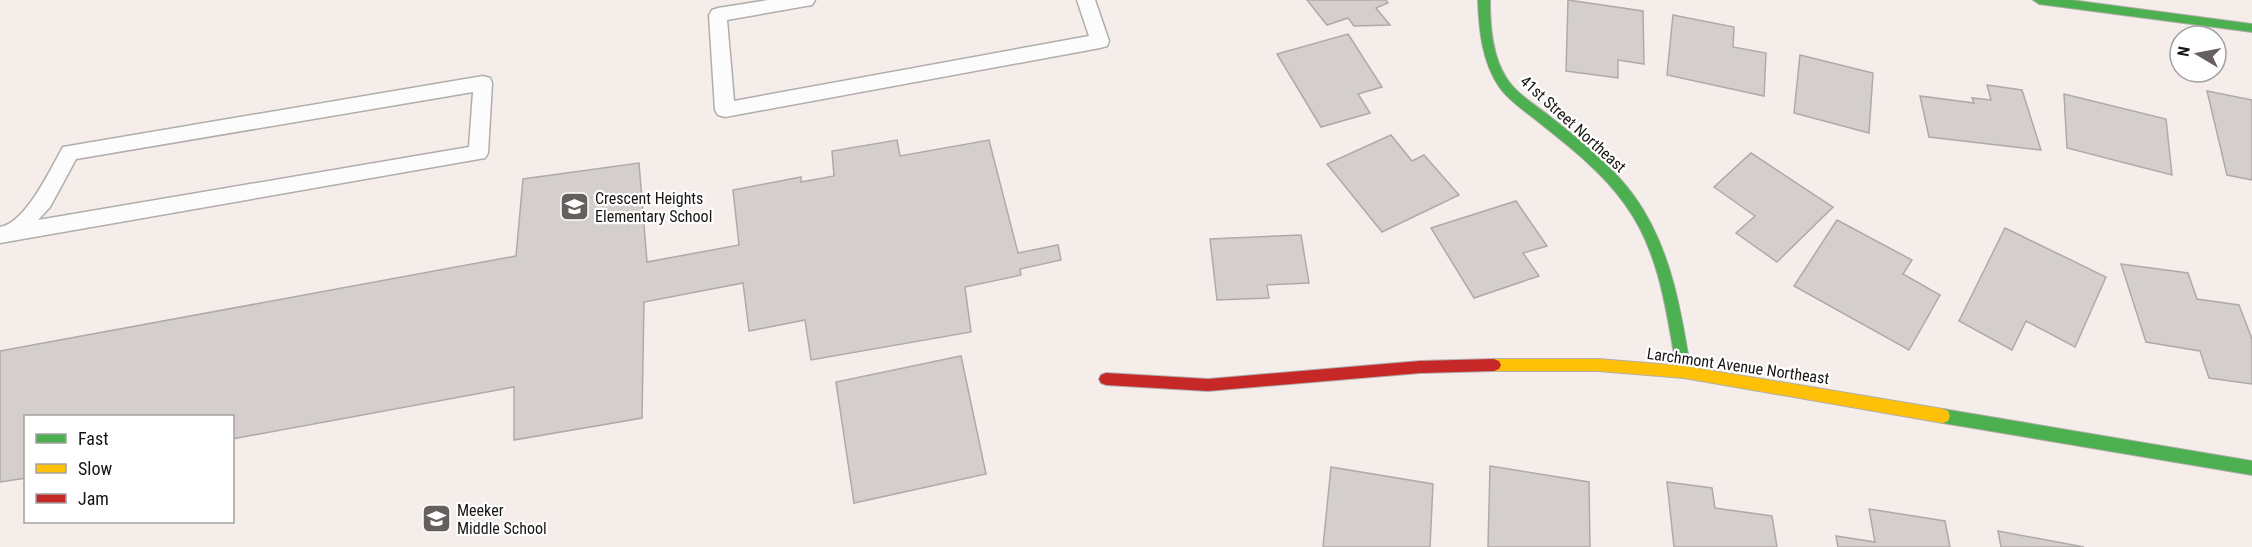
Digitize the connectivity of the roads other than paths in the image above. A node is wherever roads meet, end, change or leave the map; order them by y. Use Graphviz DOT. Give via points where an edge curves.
graph roads {
  1 [pos="806,0"];
  2 [pos="1086,0"];
  3 [pos="1484,0"];
  4 [pos="2039,0"];
  5 [pos="2252,28"];
  6 [pos="7,234"];
  7 [pos="1684,372"];
  8 [pos="1106,379"];
  9 [pos="2252,468"];
  1 -- 2 [label="lane" via="718,15 725,110 1100,41"];
  3 -- 7 [label="street, 41st Street Northeast" via="1488,49 1505,86 1609,176 1630,199 1646,226 1670,288"];
  4 -- 5 [label="street"];
  6 -- 6 [label="lane" via="478,153 483,83 70,152 43,201"];
  7 -- 8 [label="street, Larchmont Avenue Northeast" via="1598,365 1511,364 1420,367 1208,385"];
  7 -- 9 [label="street, Larchmont Avenue Northeast"];
}
